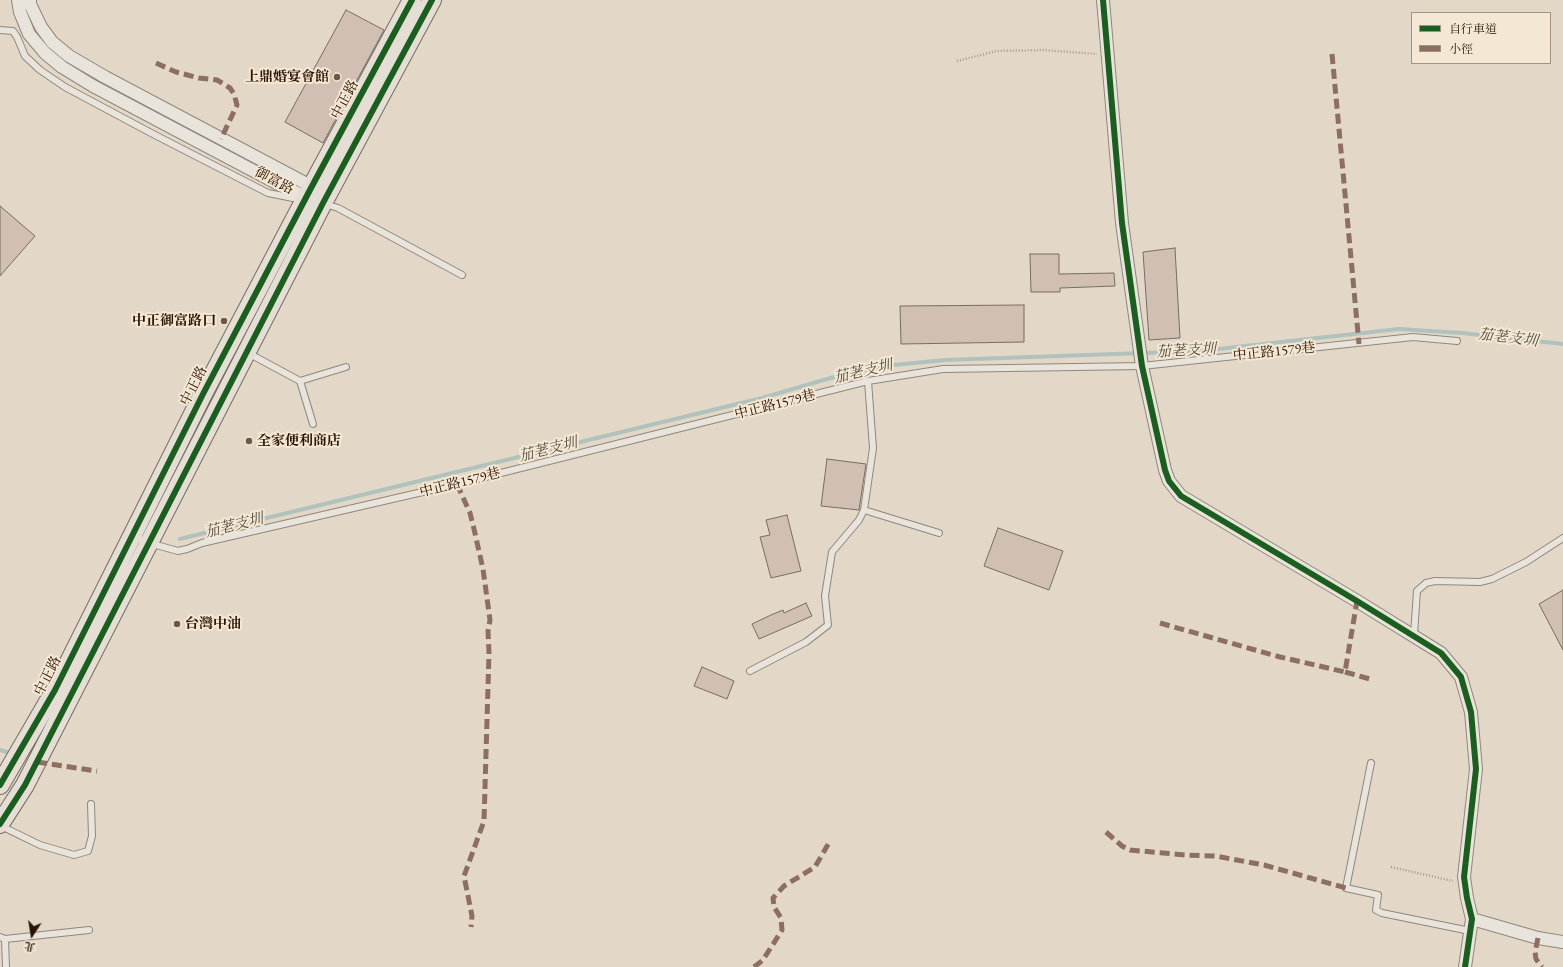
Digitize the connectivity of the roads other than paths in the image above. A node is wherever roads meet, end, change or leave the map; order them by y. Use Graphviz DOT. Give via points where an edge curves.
graph roads {
  1 [pos="18,0"];
  2 [pos="30,0"];
  3 [pos="412,0"];
  4 [pos="432,0"];
  5 [pos="1103,0"];
  6 [pos="0,30"];
  7 [pos="309,193"];
  8 [pos="323,203"];
  9 [pos="462,275"];
  10 [pos="1457,341"];
  11 [pos="246,352"];
  12 [pos="1142,366"];
  13 [pos="346,367"];
  14 [pos="300,380"];
  15 [pos="868,381"];
  16 [pos="313,424"];
  17 [pos="864,510"];
  18 [pos="939,533"];
  19 [pos="132,535"];
  20 [pos="1563,538"];
  21 [pos="149,543"];
  22 [pos="1414,635"];
  23 [pos="750,671"];
  24 [pos="1371,764"];
  25 [pos="2,776"];
  26 [pos="91,804"];
  27 [pos="0,824"];
  28 [pos="1472,918"];
  29 [pos="89,930"];
  30 [pos="1470,931"];
  31 [pos="2,938"];
  32 [pos="1563,942"];
  33 [pos="6,967"];
  34 [pos="1465,967"];
  1 -- 7 [label="street, 御富路" via="29,34 45,53 62,67 93,86"];
  2 -- 7 [label="street, 御富路" via="40,27 52,42 69,56 305,183"];
  3 -- 7 [label="main road, 中正路"];
  4 -- 8 [label="main road, 中正路"];
  5 -- 12 [label="street" via="1122,223"];
  6 -- 7 [label="lane" via="14,31 25,56 65,87 153,134 268,193 292,198"];
  7 -- 8 [label="street, 御富路"];
  7 -- 19 [label="main road, 中正路"];
  8 -- 9 [label="lane" via="338,208"];
  8 -- 11 [label="main road, 中正路"];
  10 -- 12 [label="lane, 中正路1579巷" via="1413,337"];
  11 -- 14 [label="lane"];
  11 -- 21 [label="main road, 中正路"];
  12 -- 15 [label="lane, 中正路1579巷" via="943,369"];
  12 -- 22 [label="street" via="1165,470 1169,481 1182,496"];
  13 -- 14 [label="lane"];
  14 -- 16 [label="lane"];
  15 -- 17 [label="lane" via="873,448"];
  15 -- 21 [label="lane, 中正路1579巷" via="457,484 202,542 187,549 178,551"];
  17 -- 18 [label="lane"];
  17 -- 23 [label="lane" via="859,520 832,552 825,596 828,625 806,642"];
  19 -- 21 [label="lane, 中正路1579巷"];
  19 -- 25 [label="main road, 中正路" via="55,690"];
  20 -- 22 [label="lane" via="1526,562 1492,579 1480,582 1426,582 1417,591"];
  21 -- 27 [label="main road, 中正路" via="25,785"];
  22 -- 28 [label="street" via="1441,653 1460,677 1471,712 1476,769 1464,877 1466,898"];
  24 -- 30 [label="lane" via="1346,888 1378,895 1376,910 1382,913"];
  26 -- 27 [label="lane" via="92,836 88,851 74,855 40,845"];
  28 -- 30 [label="street"];
  28 -- 32 [label="street" via="1538,938"];
  29 -- 31 [label="lane"];
  30 -- 34 [label="street"];
  31 -- 33 [label="lane"];
}
